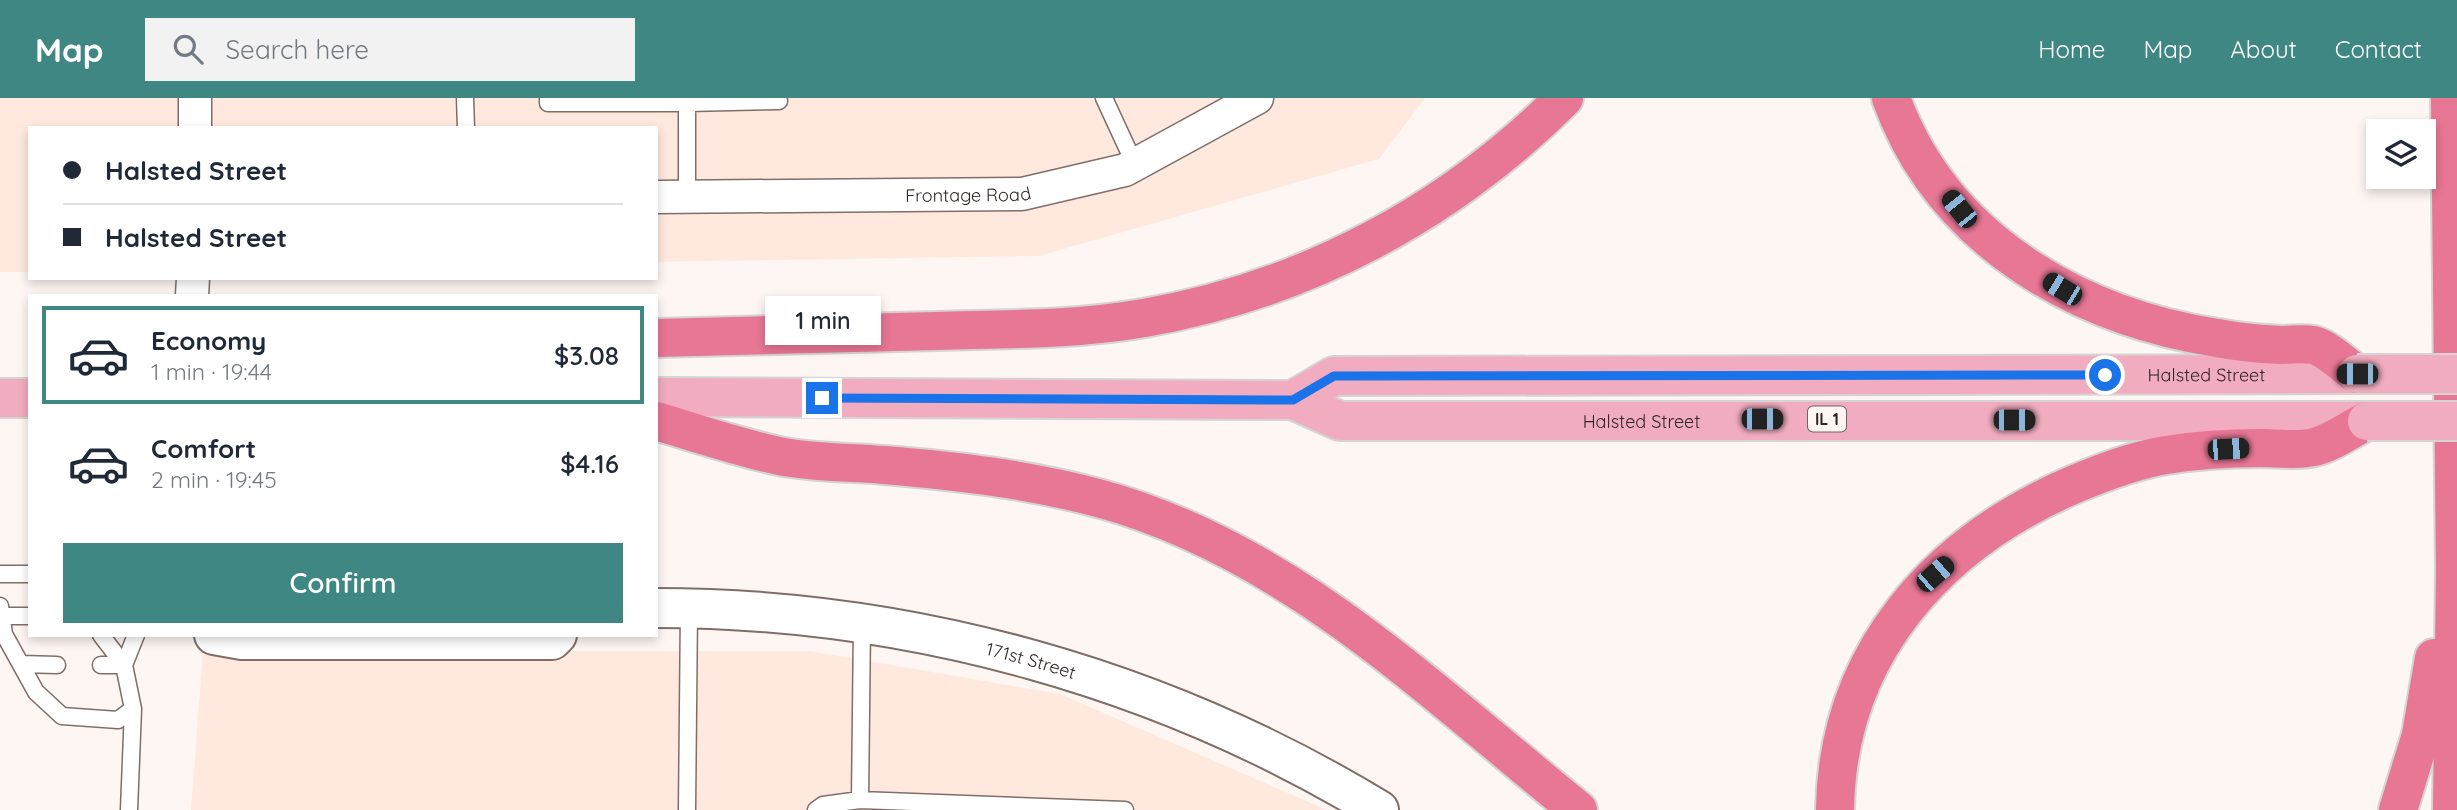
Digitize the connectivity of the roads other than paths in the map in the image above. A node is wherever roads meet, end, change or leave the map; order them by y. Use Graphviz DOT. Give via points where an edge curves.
graph roads {
  1 [pos="195,98"];
  2 [pos="465,98"];
  3 [pos="548,98"];
  4 [pos="1104,98"];
  5 [pos="1257,98"];
  6 [pos="1564,98"];
  7 [pos="1891,98"];
  8 [pos="2437,98"];
  9 [pos="2450,98"];
  10 [pos="687,100"];
  11 [pos="779,101"];
  12 [pos="195,126"];
  13 [pos="466,126"];
  14 [pos="2452,153"];
  15 [pos="1135,165"];
  16 [pos="672,197"];
  17 [pos="658,338"];
  18 [pos="2357,374"];
  19 [pos="2457,374"];
  20 [pos="658,397"];
  21 [pos="0,398"];
  22 [pos="28,398"];
  23 [pos="1293,400"];
  24 [pos="2367,421"];
  25 [pos="2457,421"];
  26 [pos="658,422"];
  27 [pos="2454,527"];
  28 [pos="0,574"];
  29 [pos="28,574"];
  30 [pos="673,608"];
  31 [pos="1,611"];
  32 [pos="28,617"];
  33 [pos="862,621"];
  34 [pos="102,637"];
  35 [pos="135,637"];
  36 [pos="225,637"];
  37 [pos="555,637"];
  38 [pos="21,664"];
  39 [pos="57,665"];
  40 [pos="101,665"];
  41 [pos="124,666"];
  42 [pos="133,709"];
  43 [pos="860,800"];
  44 [pos="891,805"];
  45 [pos="1371,808"];
  46 [pos="129,810"];
  47 [pos="687,810"];
  48 [pos="816,810"];
  49 [pos="1125,810"];
  50 [pos="1578,810"];
  51 [pos="1835,810"];
  52 [pos="2398,810"];
  53 [pos="2452,810"];
  1 -- 12 [label="street"];
  2 -- 13 [label="lane"];
  3 -- 10 [label="lane" via="548,103"];
  4 -- 15 [label="lane"];
  5 -- 15 [label="street, Frontage Road"];
  6 -- 17 [label="highway" via="1488,167 1391,231 1307,272 1199,306 1060,327"];
  7 -- 18 [label="highway" via="1921,158 1959,209 2003,251 2052,284 2093,305 2186,332 2315,345"];
  8 -- 14 [label="highway"];
  9 -- 14 [label="highway"];
  10 -- 11 [label="lane"];
  10 -- 16 [label="lane"];
  14 -- 27 [label="highway"];
  15 -- 16 [label="street, Frontage Road" via="1022,194"];
  18 -- 19 [label="main road, Halsted Street, bridge"];
  18 -- 23 [label="main road, Halsted Street" via="1334,376"];
  20 -- 23 [label="main road, Halsted Street / IL 1"];
  21 -- 22 [label="main road"];
  23 -- 24 [label="main road, Halsted Street / IL 1" via="1340,421"];
  24 -- 25 [label="main road, Halsted Street / IL 1, bridge"];
  24 -- 51 [label="highway" via="2314,447 2204,450 2125,466 2057,492 1986,533 1907,603 1867,671 1841,749"];
  26 -- 50 [label="highway" via="780,456 1012,478 1100,498 1173,523 1308,594"];
  27 -- 52 [label="highway" via="2436,571 2428,698"];
  27 -- 53 [label="highway"];
  28 -- 29 [label="lane"];
  30 -- 33 [label="street, 171st Street"];
  30 -- 47 [label="lane"];
  31 -- 32 [label="lane"];
  31 -- 38 [label="lane" via="4,634"];
  33 -- 43 [label="lane"];
  33 -- 45 [label="street, 171st Street" via="1006,651 1136,694 1270,750"];
  34 -- 41 [label="lane"];
  35 -- 41 [label="lane"];
  36 -- 37 [label="street"];
  38 -- 39 [label="lane"];
  38 -- 42 [label="lane" via="36,692 62,716 118,720"];
  40 -- 41 [label="lane"];
  41 -- 42 [label="lane"];
  42 -- 46 [label="lane"];
  43 -- 44 [label="lane"];
  43 -- 48 [label="lane"];
  44 -- 49 [label="lane"];
}
